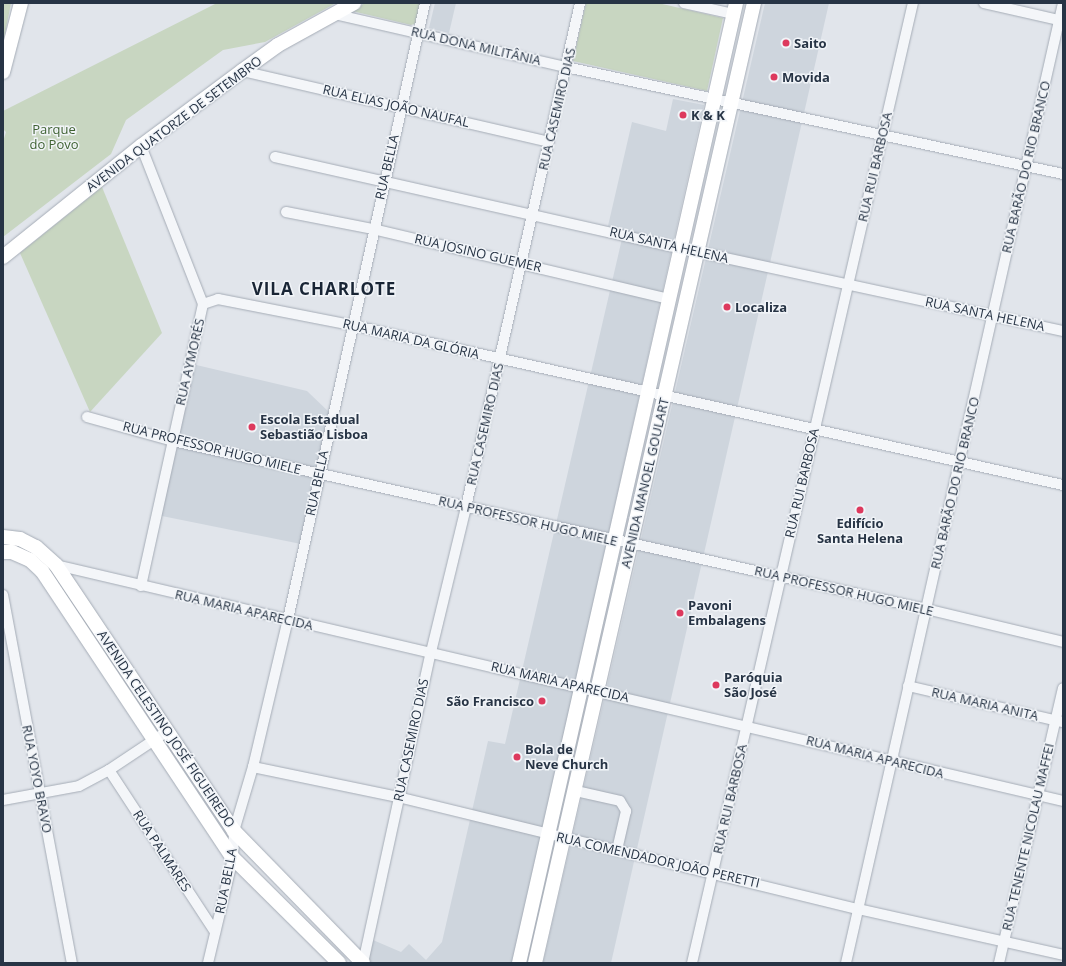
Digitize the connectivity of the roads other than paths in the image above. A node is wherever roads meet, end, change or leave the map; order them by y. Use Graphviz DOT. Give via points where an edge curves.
graph roads {
  1 [pos="354,3"];
  2 [pos="425,3"];
  3 [pos="580,3"];
  4 [pos="684,3"];
  5 [pos="754,3"];
  6 [pos="913,3"];
  7 [pos="984,3"];
  8 [pos="1063,3"];
  9 [pos="19,5"];
  10 [pos="734,9"];
  11 [pos="334,14"];
  12 [pos="1059,20"];
  13 [pos="418,32"];
  14 [pos="566,67"];
  15 [pos="242,71"];
  16 [pos="3,72"];
  17 [pos="713,98"];
  18 [pos="733,102"];
  19 [pos="401,107"];
  20 [pos="882,134"];
  21 [pos="549,142"];
  22 [pos="141,146"];
  23 [pos="275,157"];
  24 [pos="1026,166"];
  25 [pos="1063,174"];
  26 [pos="384,180"];
  27 [pos="286,212"];
  28 [pos="533,213"];
  29 [pos="373,229"];
  30 [pos="679,248"];
  31 [pos="698,252"];
  32 [pos="3,257"];
  33 [pos="522,263"];
  34 [pos="848,284"];
  35 [pos="668,299"];
  36 [pos="203,304"];
  37 [pos="994,314"];
  38 [pos="351,325"];
  39 [pos="1063,331"];
  40 [pos="500,359"];
  41 [pos="647,391"];
  42 [pos="665,395"];
  43 [pos="87,417"];
  44 [pos="814,430"];
  45 [pos="172,441"];
  46 [pos="961,463"];
  47 [pos="319,474"];
  48 [pos="1063,485"];
  49 [pos="466,507"];
  50 [pos="3,537"];
  51 [pos="614,540"];
  52 [pos="632,544"];
  53 [pos="3,552"];
  54 [pos="56,565"];
  55 [pos="781,577"];
  56 [pos="140,586"];
  57 [pos="3,594"];
  58 [pos="926,609"];
  59 [pos="288,619"];
  60 [pos="1063,642"];
  61 [pos="431,652"];
  62 [pos="908,686"];
  63 [pos="581,687"];
  64 [pos="1063,688"];
  65 [pos="598,691"];
  66 [pos="1059,721"];
  67 [pos="746,726"];
  68 [pos="166,732"];
  69 [pos="154,740"];
  70 [pos="891,762"];
  71 [pos="253,767"];
  72 [pos="109,770"];
  73 [pos="576,791"];
  74 [pos="40,793"];
  75 [pos="1038,796"];
  76 [pos="398,797"];
  77 [pos="3,800"];
  78 [pos="1063,801"];
  79 [pos="234,831"];
  80 [pos="548,834"];
  81 [pos="565,838"];
  82 [pos="617,850"];
  83 [pos="234,858"];
  84 [pos="713,872"];
  85 [pos="858,909"];
  86 [pos="215,932"];
  87 [pos="1004,942"];
  88 [pos="1063,955"];
  89 [pos="72,963"];
  90 [pos="208,963"];
  91 [pos="339,963"];
  92 [pos="363,963"];
  93 [pos="519,963"];
  94 [pos="535,963"];
  95 [pos="692,963"];
  96 [pos="846,963"];
  97 [pos="999,963"];
  1 -- 11 [label="main road, AVENIDA QUATORZE DE SETEMBRO"];
  2 -- 13 [label="street, RUA BELLA"];
  3 -- 14 [label="street, RUA CASEMIRO DIAS"];
  4 -- 10 [label="street"];
  5 -- 18 [label="main road, AVENIDA MANOEL GOULART"];
  6 -- 20 [label="street, RUA RUI BARBOSA"];
  7 -- 12 [label="street"];
  8 -- 12 [label="street, RUA BARÃO DO RIO BRANCO"];
  9 -- 16 [label="main road"];
  10 -- 17 [label="main road, AVENIDA MANOEL GOULART"];
  11 -- 13 [label="street, RUA DONA MILITÂNIA"];
  11 -- 15 [label="main road, AVENIDA QUATORZE DE SETEMBRO" via="278,46"];
  12 -- 24 [label="street, RUA BARÃO DO RIO BRANCO"];
  13 -- 14 [label="street, RUA DONA MILITÂNIA"];
  13 -- 19 [label="street, RUA BELLA"];
  14 -- 17 [label="street, RUA DONA MILITÂNIA"];
  14 -- 21 [label="street, RUA CASEMIRO DIAS"];
  15 -- 19 [label="street, RUA ELIAS JOÃO NAUFAL"];
  15 -- 22 [label="main road, AVENIDA QUATORZE DE SETEMBRO"];
  17 -- 18 [label="street, RUA DONA MILITÂNIA"];
  17 -- 30 [label="main road, AVENIDA MANOEL GOULART"];
  18 -- 20 [label="street, RUA DONA MILITÂNIA"];
  18 -- 31 [label="main road, AVENIDA MANOEL GOULART"];
  19 -- 21 [label="street, RUA ELIAS JOÃO NAUFAL"];
  19 -- 26 [label="street, RUA BELLA"];
  20 -- 24 [label="street, RUA DONA MILITÂNIA"];
  20 -- 34 [label="street, RUA RUI BARBOSA"];
  21 -- 28 [label="street, RUA CASEMIRO DIAS"];
  22 -- 32 [label="main road, AVENIDA QUATORZE DE SETEMBRO"];
  22 -- 36 [label="street, RUA AYMORÉS"];
  23 -- 26 [label="street, RUA SANTA HELENA"];
  24 -- 25 [label="street, RUA DONA MILITÂNIA"];
  24 -- 37 [label="street, RUA BARÃO DO RIO BRANCO"];
  26 -- 28 [label="street, RUA SANTA HELENA"];
  26 -- 29 [label="street, RUA BELLA"];
  27 -- 29 [label="street, RUA JOSINO GUEMER"];
  28 -- 30 [label="street, RUA SANTA HELENA"];
  28 -- 33 [label="street, RUA CASEMIRO DIAS"];
  29 -- 33 [label="street, RUA JOSINO GUEMER"];
  29 -- 38 [label="street, RUA BELLA"];
  30 -- 31 [label="street, RUA SANTA HELENA"];
  30 -- 35 [label="main road, AVENIDA MANOEL GOULART"];
  31 -- 34 [label="street, RUA SANTA HELENA"];
  31 -- 42 [label="main road, AVENIDA MANOEL GOULART"];
  33 -- 35 [label="street, RUA JOSINO GUEMER"];
  33 -- 40 [label="street, RUA CASEMIRO DIAS"];
  34 -- 37 [label="street, RUA SANTA HELENA"];
  34 -- 44 [label="street, RUA RUI BARBOSA"];
  35 -- 41 [label="main road, AVENIDA MANOEL GOULART"];
  36 -- 38 [label="street, RUA MARIA DA GLÓRIA" via="218,299"];
  36 -- 45 [label="street, RUA AYMORÉS"];
  37 -- 39 [label="street, RUA SANTA HELENA"];
  37 -- 46 [label="street, RUA BARÃO DO RIO BRANCO"];
  38 -- 40 [label="street, RUA MARIA DA GLÓRIA"];
  38 -- 47 [label="street, RUA BELLA"];
  40 -- 41 [label="street, RUA MARIA DA GLÓRIA"];
  40 -- 49 [label="street, RUA CASEMIRO DIAS"];
  41 -- 42 [label="street, RUA MARIA DA GLÓRIA"];
  41 -- 51 [label="main road, AVENIDA MANOEL GOULART"];
  42 -- 44 [label="street, RUA MARIA DA GLÓRIA"];
  42 -- 52 [label="main road, AVENIDA MANOEL GOULART"];
  43 -- 45 [label="street, RUA PROFESSOR HUGO MIELE"];
  44 -- 46 [label="street, RUA MARIA DA GLÓRIA"];
  44 -- 55 [label="street, RUA RUI BARBOSA"];
  45 -- 47 [label="street, RUA PROFESSOR HUGO MIELE"];
  45 -- 56 [label="street, RUA AYMORÉS"];
  46 -- 48 [label="street, RUA MARIA DA GLÓRIA"];
  46 -- 58 [label="street, RUA BARÃO DO RIO BRANCO"];
  47 -- 49 [label="street, RUA PROFESSOR HUGO MIELE"];
  47 -- 59 [label="street, RUA BELLA"];
  49 -- 51 [label="street, RUA PROFESSOR HUGO MIELE"];
  49 -- 61 [label="street, RUA CASEMIRO DIAS"];
  50 -- 54 [label="main road, AVENIDA CELESTINO JOSÉ FIGUEIREDO" via="20,539 36,547"];
  51 -- 52 [label="street, RUA PROFESSOR HUGO MIELE"];
  51 -- 63 [label="main road, AVENIDA MANOEL GOULART"];
  52 -- 55 [label="street, RUA PROFESSOR HUGO MIELE"];
  52 -- 65 [label="main road, AVENIDA MANOEL GOULART"];
  53 -- 69 [label="main road, AVENIDA CELESTINO JOSÉ FIGUEIREDO" via="12,552 30,560 42,571"];
  54 -- 56 [label="street, RUA MARIA APARECIDA"];
  54 -- 68 [label="main road, AVENIDA CELESTINO JOSÉ FIGUEIREDO"];
  55 -- 58 [label="street, RUA PROFESSOR HUGO MIELE"];
  55 -- 67 [label="street, RUA RUI BARBOSA"];
  56 -- 59 [label="street, RUA MARIA APARECIDA"];
  57 -- 74 [label="street, RUA YOYO BRAVO"];
  58 -- 60 [label="street, RUA PROFESSOR HUGO MIELE"];
  58 -- 62 [label="street, RUA BARÃO DO RIO BRANCO"];
  59 -- 61 [label="street, RUA MARIA APARECIDA"];
  59 -- 71 [label="street, RUA BELLA"];
  61 -- 63 [label="street, RUA MARIA APARECIDA"];
  61 -- 76 [label="street, RUA CASEMIRO DIAS"];
  62 -- 66 [label="street, RUA MARIA ANITA"];
  62 -- 70 [label="street, RUA BARÃO DO RIO BRANCO"];
  63 -- 65 [label="street, RUA MARIA APARECIDA"];
  63 -- 80 [label="main road, AVENIDA MANOEL GOULART"];
  64 -- 66 [label="street, RUA TENENTE NICOLAU MAFFEI"];
  65 -- 67 [label="street, RUA MARIA APARECIDA"];
  65 -- 73 [label="main road, AVENIDA MANOEL GOULART"];
  66 -- 75 [label="street, RUA TENENTE NICOLAU MAFFEI"];
  67 -- 70 [label="street, RUA MARIA APARECIDA"];
  67 -- 84 [label="street, RUA RUI BARBOSA"];
  68 -- 69 [label="street"];
  68 -- 79 [label="main road, AVENIDA CELESTINO JOSÉ FIGUEIREDO"];
  69 -- 72 [label="street"];
  69 -- 83 [label="main road, AVENIDA CELESTINO JOSÉ FIGUEIREDO"];
  70 -- 75 [label="street, RUA MARIA APARECIDA"];
  70 -- 85 [label="street, RUA BARÃO DO RIO BRANCO"];
  71 -- 76 [label="street, RUA COMENDADOR JOÃO PERETTI"];
  71 -- 79 [label="street, RUA BELLA"];
  72 -- 74 [label="street" via="79,786"];
  72 -- 86 [label="street, RUA PALMARES"];
  73 -- 81 [label="main road, AVENIDA MANOEL GOULART"];
  73 -- 82 [label="street" via="620,801 626,811"];
  74 -- 77 [label="street"];
  74 -- 89 [label="street, RUA YOYO BRAVO"];
  75 -- 78 [label="street, RUA MARIA APARECIDA"];
  75 -- 87 [label="street, RUA TENENTE NICOLAU MAFFEI"];
  76 -- 80 [label="street, RUA COMENDADOR JOÃO PERETTI"];
  76 -- 92 [label="street, RUA CASEMIRO DIAS"];
  79 -- 83 [label="street, RUA BELLA"];
  79 -- 92 [label="main road, AVENIDA CELESTINO JOSÉ FIGUEIREDO"];
  80 -- 81 [label="street, RUA COMENDADOR JOÃO PERETTI"];
  80 -- 93 [label="main road, AVENIDA MANOEL GOULART"];
  81 -- 82 [label="street, RUA COMENDADOR JOÃO PERETTI"];
  81 -- 94 [label="main road, AVENIDA MANOEL GOULART"];
  82 -- 84 [label="street, RUA COMENDADOR JOÃO PERETTI"];
  83 -- 86 [label="street, RUA BELLA"];
  83 -- 91 [label="main road, AVENIDA CELESTINO JOSÉ FIGUEIREDO"];
  84 -- 85 [label="street, RUA COMENDADOR JOÃO PERETTI"];
  84 -- 95 [label="street, RUA RUI BARBOSA"];
  85 -- 87 [label="street, RUA COMENDADOR JOÃO PERETTI"];
  85 -- 96 [label="street, RUA BARÃO DO RIO BRANCO"];
  86 -- 90 [label="street, RUA BELLA"];
  87 -- 88 [label="street, RUA COMENDADOR JOÃO PERETTI"];
  87 -- 97 [label="street, RUA TENENTE NICOLAU MAFFEI"];
}
